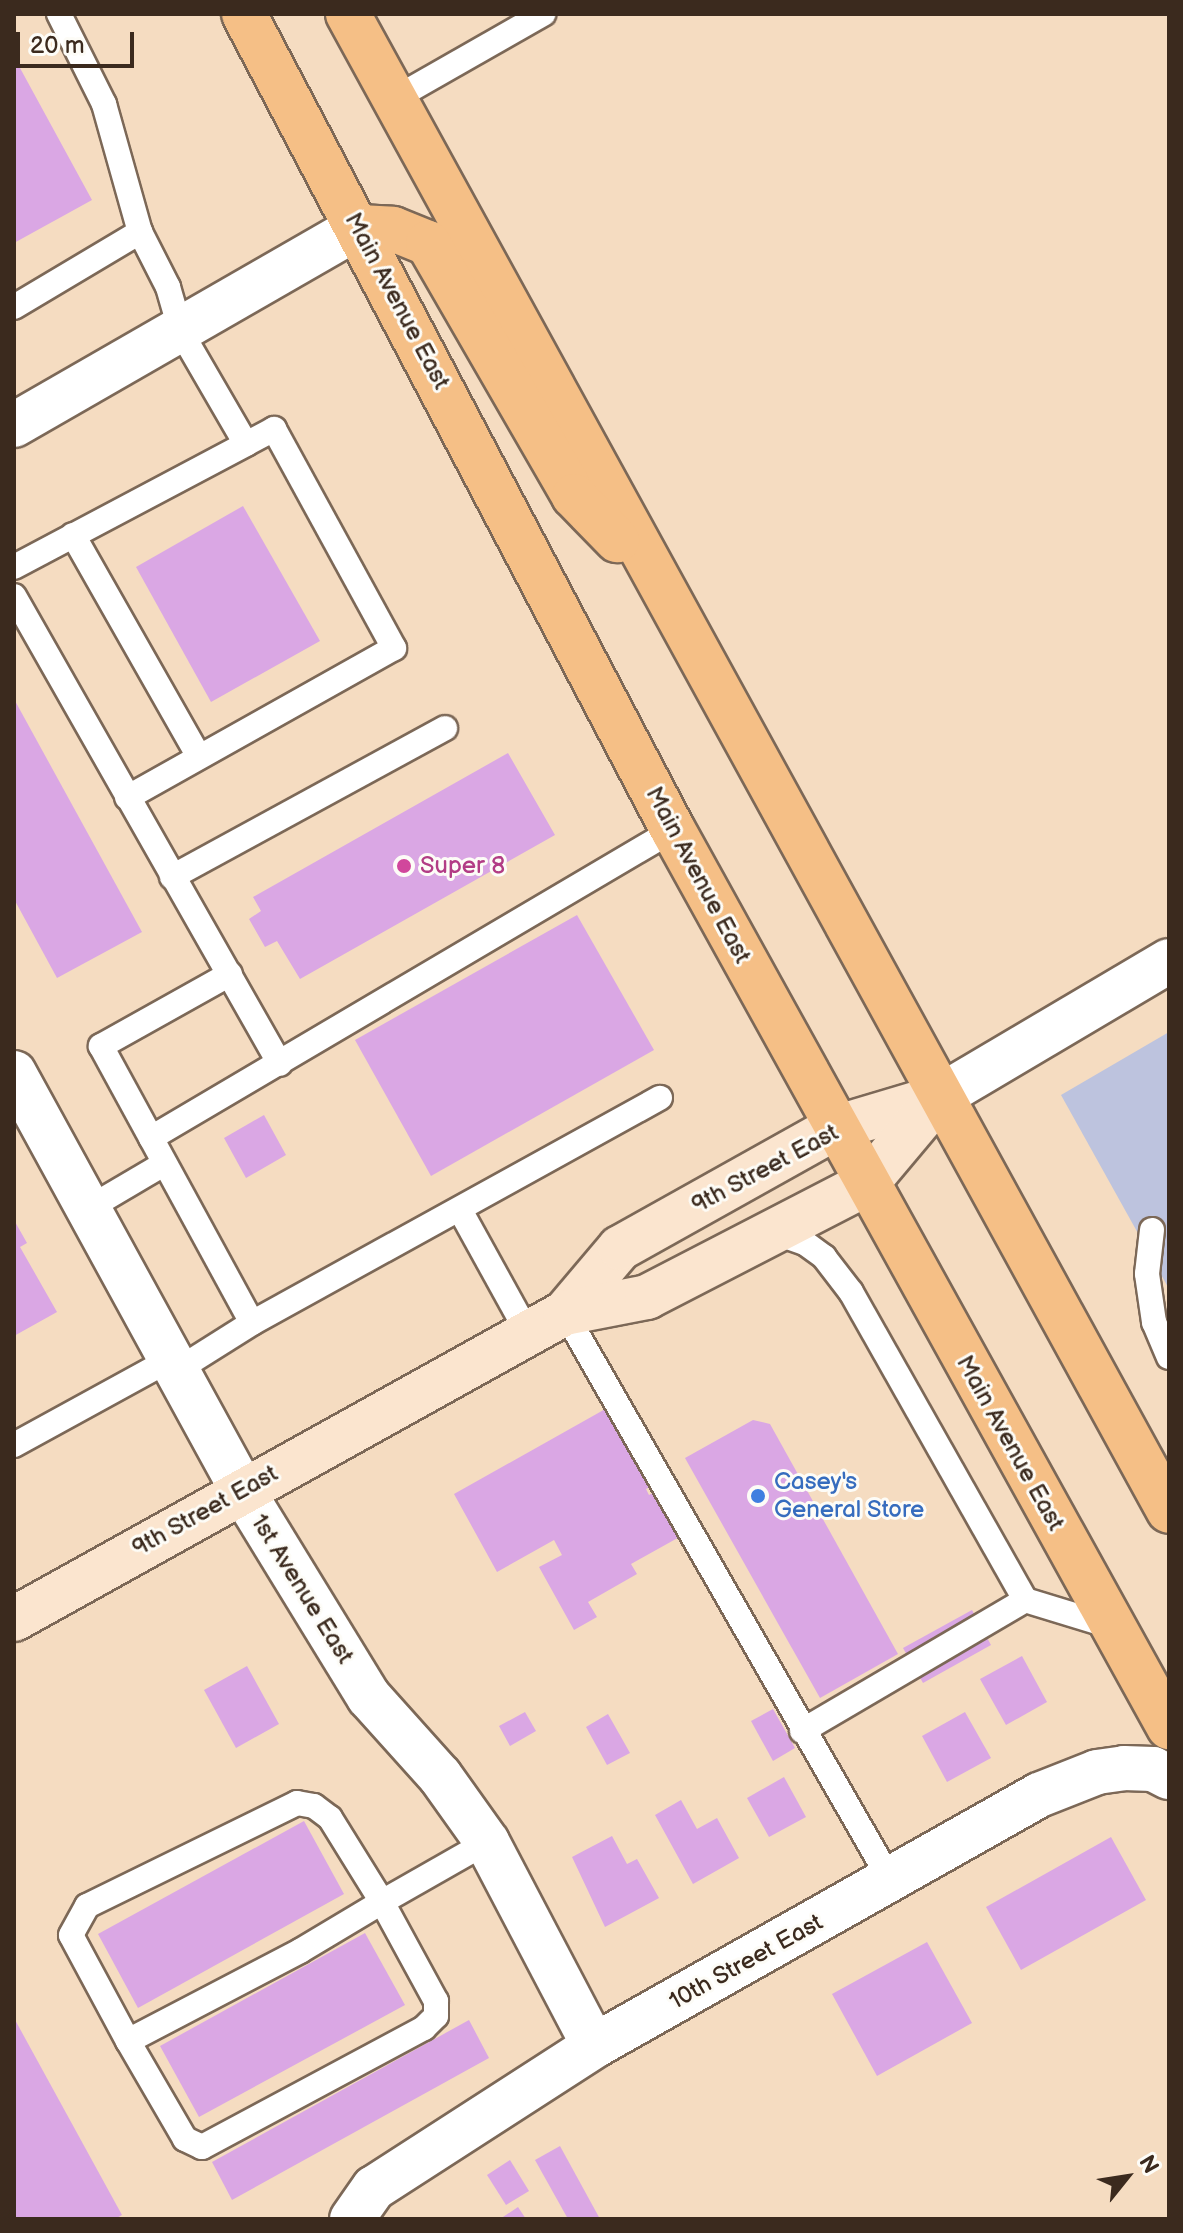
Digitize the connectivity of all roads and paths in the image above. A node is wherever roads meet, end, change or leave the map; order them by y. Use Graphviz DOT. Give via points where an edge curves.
graph roads {
  1 [pos="59,14"];
  2 [pos="244,14"];
  3 [pos="348,14"];
  4 [pos="543,14"];
  5 [pos="394,99"];
  6 [pos="359,227"];
  7 [pos="140,232"];
  8 [pos="14,307"];
  9 [pos="181,332"];
  10 [pos="14,425"];
  11 [pos="246,444"];
  12 [pos="73,535"];
  13 [pos="14,567"];
  14 [pos="657,581"];
  15 [pos="14,596"];
  16 [pos="445,728"];
  17 [pos="199,757"];
  18 [pos="127,798"];
  19 [pos="673,830"];
  20 [pos="172,877"];
  21 [pos="1169,961"];
  22 [pos="230,974"];
  23 [pos="280,1064"];
  24 [pos="14,1073"];
  25 [pos="939,1097"];
  26 [pos="660,1098"];
  27 [pos="835,1128"];
  28 [pos="151,1138"];
  29 [pos="162,1165"];
  30 [pos="866,1184"];
  31 [pos="89,1208"];
  32 [pos="460,1210"];
  33 [pos="1152,1230"];
  34 [pos="773,1232"];
  35 [pos="1169,1261"];
  36 [pos="1147,1274"];
  37 [pos="565,1313"];
  38 [pos="252,1323"];
  39 [pos="528,1333"];
  40 [pos="1169,1357"];
  41 [pos="176,1363"];
  42 [pos="14,1445"];
  43 [pos="242,1490"];
  44 [pos="1169,1511"];
  45 [pos="1025,1600"];
  46 [pos="14,1619"];
  47 [pos="1113,1627"];
  48 [pos="1169,1727"];
  49 [pos="802,1731"];
  50 [pos="1169,1777"];
  51 [pos="487,1842"];
  52 [pos="891,1881"];
  53 [pos="382,1902"];
  54 [pos="128,2041"];
  55 [pos="594,2046"];
  56 [pos="352,2219"];
  1 -- 7 [label="lane" via="104,104"];
  2 -- 6 [label="main road, Main Avenue East"];
  3 -- 5 [label="main road"];
  4 -- 5 [label="lane"];
  5 -- 14 [label="main road"];
  6 -- 9 [label="street"];
  6 -- 14 [label="main road" via="393,229 428,243 574,496"];
  6 -- 19 [label="main road, Main Avenue East"];
  7 -- 8 [label="lane"];
  7 -- 9 [label="lane" via="168,287"];
  9 -- 10 [label="street"];
  9 -- 11 [label="lane"];
  11 -- 12 [label="lane"];
  11 -- 17 [label="lane" via="274,429 394,648"];
  12 -- 13 [label="lane"];
  12 -- 17 [label="lane"];
  14 -- 25 [label="main road"];
  15 -- 18 [label="lane"];
  16 -- 20 [label="lane"];
  17 -- 18 [label="lane"];
  18 -- 20 [label="lane"];
  19 -- 23 [label="lane"];
  19 -- 27 [label="main road, Main Avenue East"];
  20 -- 22 [label="lane"];
  21 -- 25 [label="street"];
  22 -- 23 [label="lane"];
  22 -- 28 [label="lane" via="101,1046"];
  23 -- 28 [label="lane"];
  24 -- 31 [label="street, 1st Avenue East"];
  25 -- 27 [label="main road, 9th Street East"];
  25 -- 30 [label="main road, 9th Street East"];
  25 -- 44 [label="main road"];
  26 -- 32 [label="lane"];
  27 -- 30 [label="main road, Main Avenue East"];
  27 -- 37 [label="main road, 9th Street East" via="620,1248"];
  28 -- 29 [label="lane"];
  29 -- 31 [label="lane"];
  29 -- 38 [label="lane"];
  30 -- 34 [label="main road, 9th Street East"];
  30 -- 47 [label="main road, Main Avenue East"];
  31 -- 41 [label="street, 1st Avenue East"];
  32 -- 38 [label="lane"];
  32 -- 39 [label="lane"];
  33 -- 36 [label="lane"];
  34 -- 37 [label="main road, 9th Street East" via="647,1297"];
  34 -- 45 [label="lane" via="824,1257 851,1292"];
  35 -- 36 [label="lane"];
  36 -- 40 [label="lane" via="1154,1322"];
  37 -- 39 [label="main road, 9th Street East"];
  37 -- 49 [label="lane"];
  38 -- 41 [label="lane"];
  39 -- 43 [label="main road, 9th Street East"];
  41 -- 42 [label="lane"];
  41 -- 43 [label="street, 1st Avenue East"];
  43 -- 46 [label="main road, 9th Street East"];
  43 -- 51 [label="street, 1st Avenue East" via="369,1697 440,1776"];
  45 -- 47 [label="lane"];
  45 -- 49 [label="lane"];
  47 -- 48 [label="main road, Main Avenue East"];
  49 -- 52 [label="lane"];
  50 -- 52 [label="street, 10th Street East" via="1153,1769 1097,1772 1039,1795"];
  51 -- 53 [label="lane"];
  51 -- 55 [label="street, 1st Avenue East"];
  52 -- 55 [label="street, 10th Street East"];
  53 -- 54 [label="lane"];
  53 -- 54 [label="lane" via="330,1818 314,1806 297,1803 87,1906 71,1935"];
  53 -- 54 [label="lane" via="436,2001 436,2016 424,2028 202,2147 185,2139"];
  55 -- 56 [label="street, 10th Street East" via="374,2188"];
}
